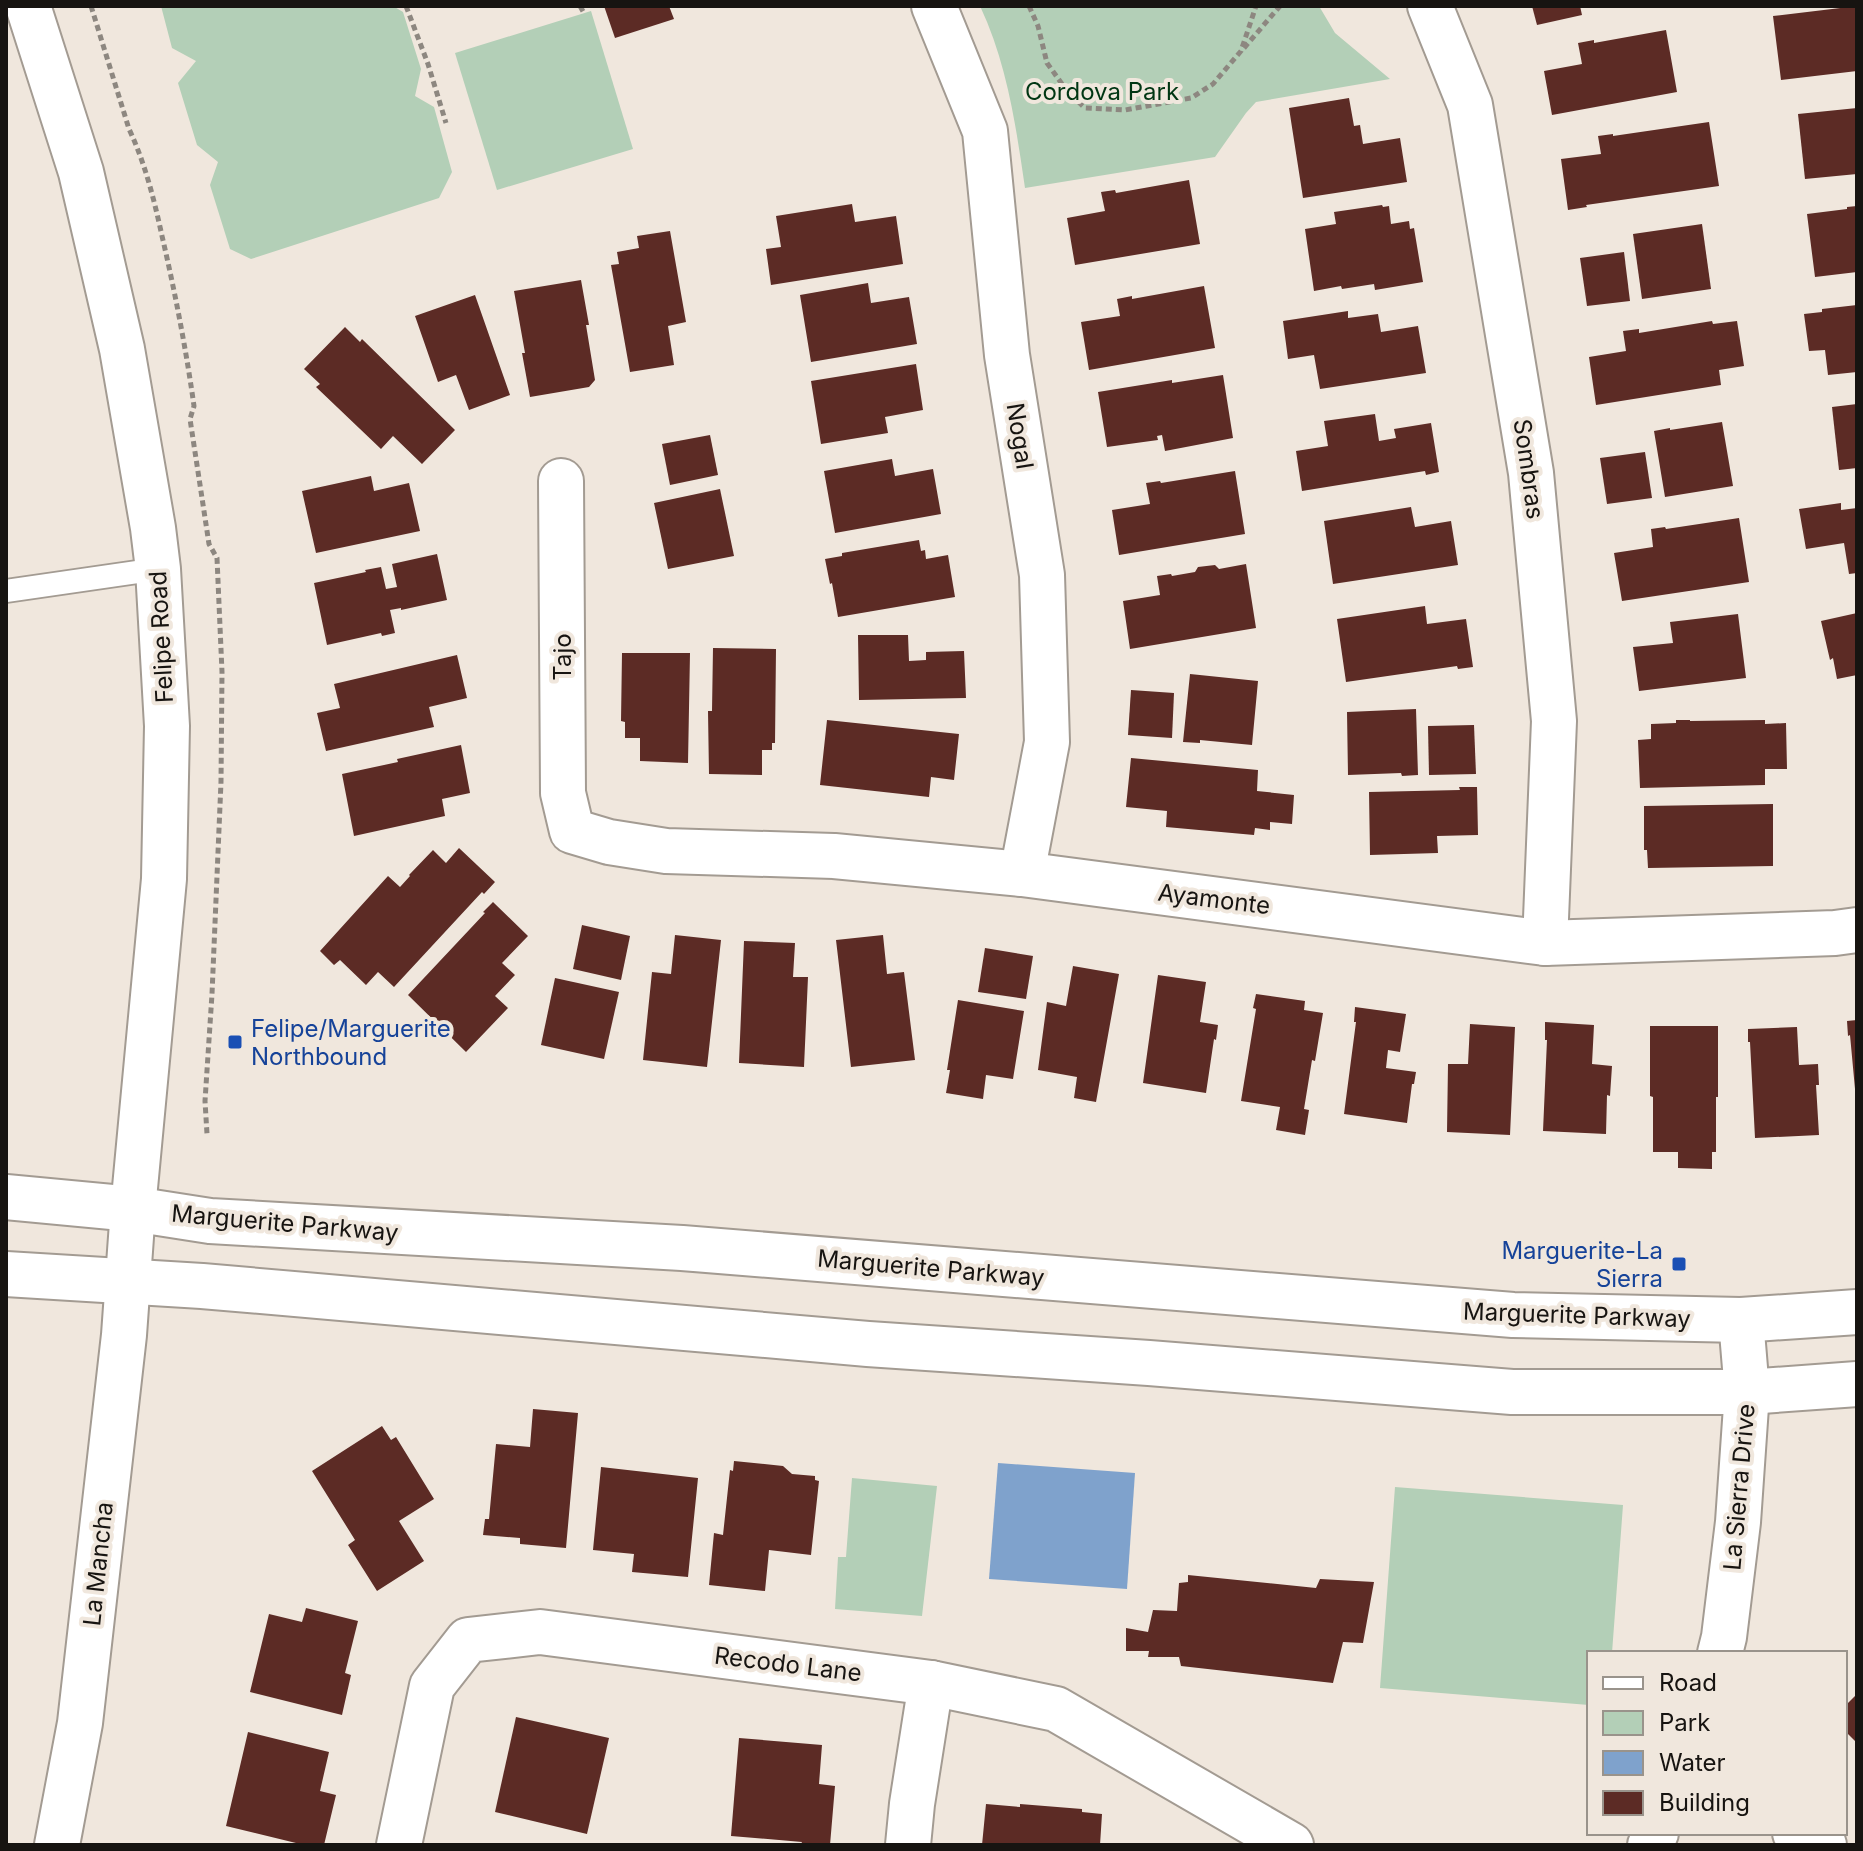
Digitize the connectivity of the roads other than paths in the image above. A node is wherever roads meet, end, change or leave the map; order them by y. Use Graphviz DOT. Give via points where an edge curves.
graph roads {
  1 [pos="28,6"];
  2 [pos="934,6"];
  3 [pos="1430,6"];
  4 [pos="561,481"];
  5 [pos="158,569"];
  6 [pos="6,591"];
  7 [pos="572,831"];
  8 [pos="1022,874"];
  9 [pos="1857,930"];
  10 [pos="1545,943"];
  11 [pos="6,1197"];
  12 [pos="133,1209"];
  13 [pos="6,1274"];
  14 [pos="129,1282"];
  15 [pos="1857,1312"];
  16 [pos="1741,1320"];
  17 [pos="1857,1384"];
  18 [pos="1747,1392"];
  19 [pos="1720,1651"];
  20 [pos="931,1683"];
  21 [pos="1800,1835"];
  22 [pos="57,1845"];
  23 [pos="399,1845"];
  24 [pos="908,1845"];
  25 [pos="1291,1845"];
  26 [pos="1824,1845"];
  1 -- 5 [label="street, Felipe Road" via="81,172 122,349"];
  2 -- 8 [label="street, Nogal" via="985,131 1007,355 1042,575 1047,742"];
  3 -- 10 [label="street, Sombras" via="1470,105 1531,473 1554,721"];
  4 -- 7 [label="street, Tajo" via="563,793"];
  5 -- 6 [label="lane"];
  5 -- 12 [label="street, Felipe Road" via="167,726 164,879"];
  7 -- 8 [label="street, Ayamonte" via="666,851 834,856"];
  8 -- 10 [label="street, Ayamonte"];
  9 -- 10 [label="street, Ayamonte"];
  11 -- 12 [label="street, Marguerite Parkway"];
  12 -- 14 [label="street, Felipe Road"];
  12 -- 16 [label="street, Marguerite Parkway" via="210,1221 682,1248 1513,1315"];
  13 -- 14 [label="street"];
  14 -- 18 [label="street" via="1512,1392"];
  14 -- 22 [label="street, La Mancha" via="80,1723"];
  15 -- 16 [label="street, Marguerite Parkway"];
  16 -- 18 [label="street, La Sierra Drive"];
  17 -- 18 [label="street"];
  18 -- 19 [label="street, La Sierra Drive" via="1738,1522"];
  20 -- 23 [label="street, Recodo Lane" via="540,1632 468,1640 432,1686"];
  20 -- 24 [label="street"];
  20 -- 25 [label="street, Recodo Lane" via="1056,1709"];
  21 -- 26 [label="street"];
}
